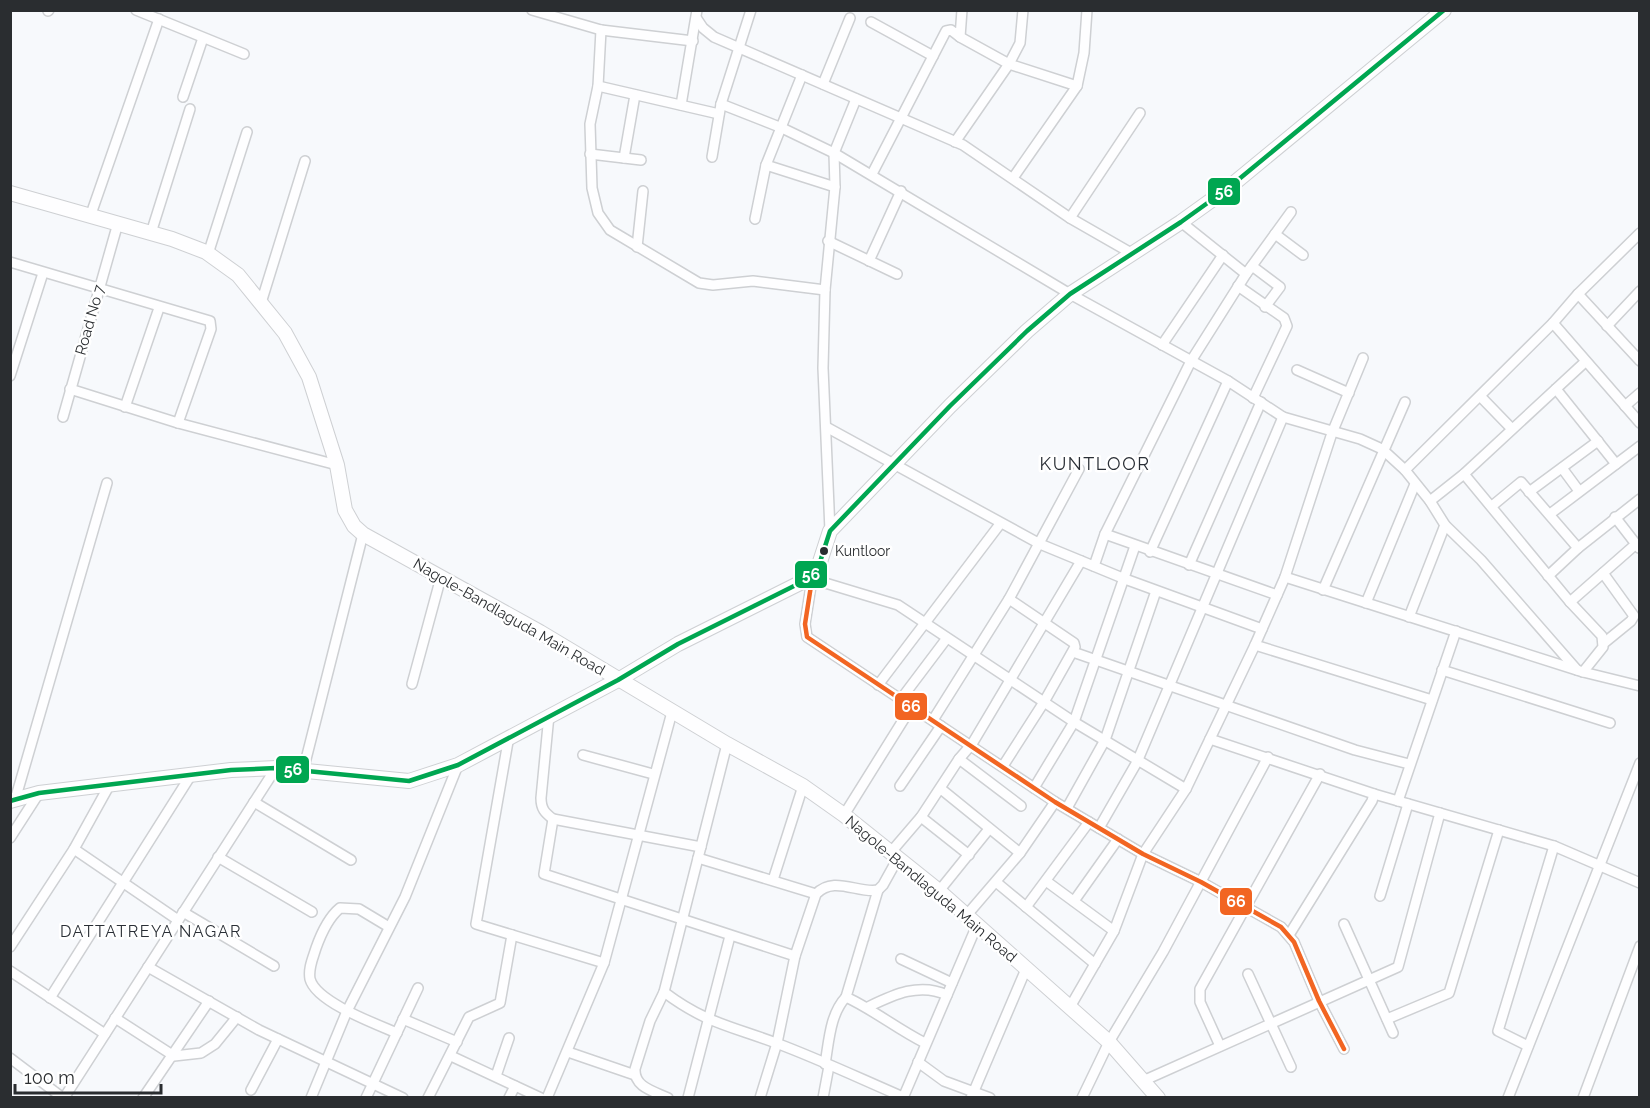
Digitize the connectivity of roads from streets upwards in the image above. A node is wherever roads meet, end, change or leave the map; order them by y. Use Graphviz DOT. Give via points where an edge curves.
graph roads {
  1 [pos="136,10"];
  2 [pos="532,10"];
  3 [pos="564,10"];
  4 [pos="751,10"];
  5 [pos="962,10"];
  6 [pos="1023,10"];
  7 [pos="1087,10"];
  8 [pos="1444,10"];
  9 [pos="697,15"];
  10 [pos="850,18"];
  11 [pos="159,19"];
  12 [pos="560,20"];
  13 [pos="871,22"];
  14 [pos="601,30"];
  15 [pos="960,37"];
  16 [pos="203,38"];
  17 [pos="693,41"];
  18 [pos="738,47"];
  19 [pos="244,54"];
  20 [pos="933,56"];
  21 [pos="1009,64"];
  22 [pos="802,75"];
  23 [pos="823,84"];
  24 [pos="598,86"];
  25 [pos="1077,86"];
  26 [pos="635,95"];
  27 [pos="183,97"];
  28 [pos="856,99"];
  29 [pos="681,105"];
  30 [pos="190,109"];
  31 [pos="720,109"];
  32 [pos="1140,113"];
  33 [pos="899,119"];
  34 [pos="782,128"];
  35 [pos="246,132"];
  36 [pos="955,142"];
  37 [pos="834,153"];
  38 [pos="590,154"];
  39 [pos="712,157"];
  40 [pos="624,158"];
  41 [pos="641,160"];
  42 [pos="305,161"];
  43 [pos="766,165"];
  44 [pos="872,174"];
  45 [pos="1013,178"];
  46 [pos="835,187"];
  47 [pos="643,191"];
  48 [pos="901,191"];
  49 [pos="10,193"];
  50 [pos="1291,212"];
  51 [pos="92,214"];
  52 [pos="1070,218"];
  53 [pos="755,219"];
  54 [pos="1181,222"];
  55 [pos="118,223"];
  56 [pos="151,233"];
  57 [pos="1640,233"];
  58 [pos="1275,234"];
  59 [pos="828,241"];
  60 [pos="637,247"];
  61 [pos="1131,252"];
  62 [pos="208,254"];
  63 [pos="1223,255"];
  64 [pos="1303,255"];
  65 [pos="869,261"];
  66 [pos="10,262"];
  67 [pos="1249,270"];
  68 [pos="43,273"];
  69 [pos="897,274"];
  70 [pos="1238,286"];
  71 [pos="99,289"];
  72 [pos="825,290"];
  73 [pos="1640,291"];
  74 [pos="1070,294"];
  75 [pos="1578,294"];
  76 [pos="261,303"];
  77 [pos="1265,307"];
  78 [pos="159,308"];
  79 [pos="1553,324"];
  80 [pos="1607,326"];
  81 [pos="1162,345"];
  82 [pos="1638,356"];
  83 [pos="1363,358"];
  84 [pos="1191,361"];
  85 [pos="1584,362"];
  86 [pos="1297,370"];
  87 [pos="10,376"];
  88 [pos="1228,381"];
  89 [pos="70,389"];
  90 [pos="1556,389"];
  91 [pos="1349,393"];
  92 [pos="1640,393"];
  93 [pos="1480,396"];
  94 [pos="1257,400"];
  95 [pos="1405,402"];
  96 [pos="1625,406"];
  97 [pos="125,408"];
  98 [pos="63,417"];
  99 [pos="1283,417"];
  100 [pos="178,423"];
  101 [pos="1640,423"];
  102 [pos="828,428"];
  103 [pos="1512,429"];
  104 [pos="1332,433"];
  105 [pos="1598,441"];
  106 [pos="1640,446"];
  107 [pos="1382,449"];
  108 [pos="894,463"];
  109 [pos="1616,464"];
  110 [pos="337,465"];
  111 [pos="1562,468"];
  112 [pos="1079,469"];
  113 [pos="1405,470"];
  114 [pos="1464,474"];
  115 [pos="107,483"];
  116 [pos="1415,484"];
  117 [pos="1579,491"];
  118 [pos="1529,492"];
  119 [pos="1640,499"];
  120 [pos="1431,501"];
  121 [pos="1492,506"];
  122 [pos="1550,514"];
  123 [pos="1615,517"];
  124 [pos="1000,524"];
  125 [pos="1445,525"];
  126 [pos="830,531"];
  127 [pos="363,534"];
  128 [pos="1105,534"];
  129 [pos="1040,544"];
  130 [pos="1135,546"];
  131 [pos="1638,546"];
  132 [pos="1578,548"];
  133 [pos="1150,552"];
  134 [pos="1081,561"];
  135 [pos="1094,566"];
  136 [pos="1189,566"];
  137 [pos="1603,573"];
  138 [pos="1216,574"];
  139 [pos="812,576"];
  140 [pos="1548,576"];
  141 [pos="441,577"];
  142 [pos="1285,577"];
  143 [pos="1125,579"];
  144 [pos="1323,590"];
  145 [pos="1156,591"];
  146 [pos="1277,595"];
  147 [pos="1008,599"];
  148 [pos="1570,602"];
  149 [pos="1366,603"];
  150 [pos="1203,606"];
  151 [pos="1409,617"];
  152 [pos="1046,622"];
  153 [pos="924,623"];
  154 [pos="1262,628"];
  155 [pos="1456,631"];
  156 [pos="946,638"];
  157 [pos="1604,643"];
  158 [pos="1255,645"];
  159 [pos="1074,652"];
  160 [pos="974,657"];
  161 [pos="1096,660"];
  162 [pos="1442,670"];
  163 [pos="1580,671"];
  164 [pos="1129,672"];
  165 [pos="618,680"];
  166 [pos="1010,680"];
  167 [pos="412,684"];
  168 [pos="878,685"];
  169 [pos="1168,685"];
  170 [pos="1640,686"];
  171 [pos="901,699"];
  172 [pos="1431,700"];
  173 [pos="1044,702"];
  174 [pos="912,706"];
  175 [pos="1226,706"];
  176 [pos="672,712"];
  177 [pos="549,715"];
  178 [pos="1074,722"];
  179 [pos="938,723"];
  180 [pos="1610,723"];
  181 [pos="509,736"];
  182 [pos="1210,739"];
  183 [pos="1105,740"];
  184 [pos="727,744"];
  185 [pos="972,744"];
  186 [pos="583,755"];
  187 [pos="1268,757"];
  188 [pos="959,759"];
  189 [pos="1137,762"];
  190 [pos="1640,763"];
  191 [pos="1409,764"];
  192 [pos="458,765"];
  193 [pos="1003,766"];
  194 [pos="276,768"];
  195 [pos="303,771"];
  196 [pos="653,774"];
  197 [pos="1320,774"];
  198 [pos="191,775"];
  199 [pos="110,784"];
  200 [pos="803,786"];
  201 [pos="900,786"];
  202 [pos="1034,788"];
  203 [pos="941,789"];
  204 [pos="1186,789"];
  205 [pos="39,794"];
  206 [pos="1374,794"];
  207 [pos="13,801"];
  208 [pos="1398,801"];
  209 [pos="254,802"];
  210 [pos="1055,802"];
  211 [pos="1408,804"];
  212 [pos="1021,806"];
  213 [pos="1067,808"];
  214 [pos="1440,813"];
  215 [pos="843,815"];
  216 [pos="921,817"];
  217 [pos="553,819"];
  218 [pos="1089,822"];
  219 [pos="1099,828"];
  220 [pos="989,829"];
  221 [pos="1499,830"];
  222 [pos="639,835"];
  223 [pos="10,838"];
  224 [pos="1118,839"];
  225 [pos="701,846"];
  226 [pos="1554,846"];
  227 [pos="74,849"];
  228 [pos="1020,853"];
  229 [pos="1143,854"];
  230 [pos="894,855"];
  231 [pos="969,855"];
  232 [pos="218,857"];
  233 [pos="698,858"];
  234 [pos="351,860"];
  235 [pos="1600,866"];
  236 [pos="773,880"];
  237 [pos="1046,881"];
  238 [pos="996,882"];
  239 [pos="1201,882"];
  240 [pos="1640,883"];
  241 [pos="123,884"];
  242 [pos="878,890"];
  243 [pos="939,891"];
  244 [pos="816,894"];
  245 [pos="1380,896"];
  246 [pos="619,900"];
  247 [pos="1074,901"];
  248 [pos="1026,907"];
  249 [pos="1245,907"];
  250 [pos="312,912"];
  251 [pos="180,916"];
  252 [pos="966,916"];
  253 [pos="682,921"];
  254 [pos="1344,924"];
  255 [pos="977,926"];
  256 [pos="389,927"];
  257 [pos="1114,931"];
  258 [pos="512,935"];
  259 [pos="1289,935"];
  260 [pos="730,936"];
  261 [pos="1640,946"];
  262 [pos="10,947"];
  263 [pos="795,956"];
  264 [pos="901,959"];
  265 [pos="604,963"];
  266 [pos="1095,964"];
  267 [pos="148,966"];
  268 [pos="274,966"];
  269 [pos="1026,969"];
  270 [pos="10,971"];
  271 [pos="1248,974"];
  272 [pos="1371,980"];
  273 [pos="952,983"];
  274 [pos="418,988"];
  275 [pos="664,992"];
  276 [pos="947,994"];
  277 [pos="846,997"];
  278 [pos="50,998"];
  279 [pos="209,1001"];
  280 [pos="1319,1001"];
  281 [pos="868,1007"];
  282 [pos="1070,1007"];
  283 [pos="347,1011"];
  284 [pos="237,1017"];
  285 [pos="115,1018"];
  286 [pos="1387,1018"];
  287 [pos="403,1019"];
  288 [pos="707,1020"];
  289 [pos="1271,1023"];
  290 [pos="396,1033"];
  291 [pos="1394,1033"];
  292 [pos="105,1034"];
  293 [pos="509,1038"];
  294 [pos="278,1039"];
  295 [pos="458,1042"];
  296 [pos="1109,1042"];
  297 [pos="777,1043"];
  298 [pos="925,1043"];
  299 [pos="1220,1046"];
  300 [pos="1528,1046"];
  301 [pos="1344,1049"];
  302 [pos="568,1052"];
  303 [pos="174,1056"];
  304 [pos="451,1056"];
  305 [pos="10,1058"];
  306 [pos="328,1062"];
  307 [pos="918,1062"];
  308 [pos="827,1065"];
  309 [pos="1291,1067"];
  310 [pos="496,1076"];
  311 [pos="634,1076"];
  312 [pos="1145,1080"];
  313 [pos="373,1083"];
  314 [pos="515,1086"];
  315 [pos="251,1090"];
  316 [pos="646,1093"];
  317 [pos="973,1094"];
  318 [pos="903,1097"];
  319 [pos="1157,1097"];
  320 [pos="64,1098"];
  321 [pos="143,1098"];
  322 [pos="311,1098"];
  323 [pos="366,1098"];
  324 [pos="403,1098"];
  325 [pos="428,1098"];
  326 [pos="509,1098"];
  327 [pos="541,1098"];
  328 [pos="546,1098"];
  329 [pos="668,1098"];
  330 [pos="688,1098"];
  331 [pos="760,1098"];
  332 [pos="823,1098"];
  333 [pos="990,1098"];
  334 [pos="1082,1098"];
  335 [pos="1508,1098"];
  336 [pos="1583,1098"];
  1 -- 11 [label="street"];
  2 -- 12 [label="street"];
  3 -- 12 [label="street"];
  4 -- 18 [label="street"];
  5 -- 15 [label="street"];
  6 -- 21 [label="street" via="1020,43"];
  7 -- 25 [label="street"];
  8 -- 54 [label="street" via="1227,189"];
  9 -- 17 [label="street"];
  9 -- 18 [label="street" via="703,28 714,37"];
  10 -- 23 [label="street"];
  11 -- 16 [label="street"];
  11 -- 51 [label="street"];
  12 -- 14 [label="street"];
  13 -- 20 [label="street"];
  14 -- 17 [label="street"];
  14 -- 24 [label="street"];
  15 -- 20 [label="street" via="946,31"];
  15 -- 21 [label="street"];
  16 -- 19 [label="street"];
  16 -- 27 [label="street"];
  17 -- 29 [label="street"];
  18 -- 22 [label="street"];
  18 -- 31 [label="street"];
  20 -- 33 [label="street"];
  21 -- 25 [label="street"];
  21 -- 36 [label="street"];
  22 -- 23 [label="street"];
  22 -- 34 [label="street"];
  23 -- 28 [label="street"];
  24 -- 26 [label="street"];
  24 -- 38 [label="street" via="590,124"];
  25 -- 45 [label="street"];
  26 -- 29 [label="street"];
  26 -- 40 [label="street"];
  28 -- 33 [label="street"];
  28 -- 37 [label="street"];
  29 -- 31 [label="street"];
  30 -- 56 [label="street"];
  31 -- 34 [label="street"];
  31 -- 39 [label="street"];
  32 -- 52 [label="street"];
  33 -- 36 [label="street"];
  33 -- 44 [label="street"];
  34 -- 37 [label="street"];
  34 -- 43 [label="street"];
  35 -- 62 [label="street"];
  36 -- 45 [label="street"];
  37 -- 44 [label="street"];
  37 -- 46 [label="street"];
  38 -- 40 [label="street"];
  38 -- 60 [label="street" via="592,188 601,220 610,231"];
  40 -- 41 [label="street"];
  42 -- 76 [label="street"];
  43 -- 46 [label="street"];
  43 -- 53 [label="street"];
  44 -- 48 [label="street"];
  45 -- 52 [label="street"];
  46 -- 59 [label="street"];
  47 -- 60 [label="street"];
  48 -- 65 [label="street"];
  48 -- 74 [label="street"];
  49 -- 51 [label="street, Nagole-Bandlaguda Main Road"];
  50 -- 58 [label="street"];
  51 -- 55 [label="street, Nagole-Bandlaguda Main Road"];
  52 -- 61 [label="street"];
  54 -- 61 [label="street"];
  54 -- 63 [label="street"];
  55 -- 56 [label="street, Nagole-Bandlaguda Main Road"];
  55 -- 71 [label="street, Road No 7"];
  56 -- 62 [label="street, Nagole-Bandlaguda Main Road"];
  57 -- 75 [label="street"];
  58 -- 64 [label="street"];
  58 -- 67 [label="street"];
  59 -- 65 [label="street"];
  59 -- 72 [label="street"];
  60 -- 72 [label="street" via="699,282 713,285 753,281"];
  61 -- 74 [label="street"];
  62 -- 76 [label="street, Nagole-Bandlaguda Main Road" via="238,275"];
  63 -- 67 [label="street"];
  63 -- 81 [label="street"];
  65 -- 69 [label="street"];
  66 -- 68 [label="street"];
  67 -- 70 [label="street"];
  67 -- 77 [label="street" via="1280,287"];
  68 -- 71 [label="street"];
  68 -- 87 [label="street"];
  70 -- 77 [label="street"];
  70 -- 84 [label="street"];
  71 -- 78 [label="street"];
  71 -- 89 [label="street, Road No 7"];
  72 -- 102 [label="street" via="823,368"];
  73 -- 80 [label="street"];
  74 -- 81 [label="street"];
  74 -- 108 [label="street" via="1027,331"];
  75 -- 79 [label="street"];
  75 -- 80 [label="street"];
  76 -- 110 [label="street, Nagole-Bandlaguda Main Road" via="285,333 309,377"];
  77 -- 94 [label="street" via="1284,318 1287,326"];
  78 -- 97 [label="street"];
  78 -- 100 [label="street" via="208,320 211,325"];
  79 -- 85 [label="street"];
  79 -- 93 [label="street"];
  80 -- 82 [label="street"];
  81 -- 84 [label="street"];
  83 -- 91 [label="street"];
  84 -- 88 [label="street"];
  84 -- 128 [label="street"];
  85 -- 90 [label="street"];
  85 -- 96 [label="street"];
  86 -- 91 [label="street"];
  88 -- 94 [label="street"];
  88 -- 133 [label="street"];
  89 -- 97 [label="street"];
  89 -- 98 [label="street, Road No 7"];
  90 -- 103 [label="street"];
  90 -- 105 [label="street"];
  91 -- 104 [label="street"];
  92 -- 96 [label="street"];
  93 -- 103 [label="street"];
  93 -- 113 [label="street"];
  94 -- 99 [label="street"];
  94 -- 136 [label="street"];
  95 -- 107 [label="street"];
  96 -- 101 [label="street"];
  97 -- 100 [label="street"];
  99 -- 104 [label="street"];
  99 -- 138 [label="street"];
  100 -- 110 [label="street"];
  102 -- 108 [label="street"];
  102 -- 126 [label="street"];
  103 -- 114 [label="street"];
  104 -- 107 [label="street"];
  104 -- 142 [label="street"];
  105 -- 109 [label="street"];
  105 -- 111 [label="street"];
  106 -- 109 [label="street"];
  107 -- 113 [label="street"];
  107 -- 144 [label="street"];
  108 -- 124 [label="street"];
  108 -- 126 [label="street"];
  109 -- 117 [label="street"];
  110 -- 127 [label="street, Nagole-Bandlaguda Main Road" via="345,510"];
  111 -- 117 [label="street"];
  111 -- 118 [label="street"];
  112 -- 129 [label="street"];
  113 -- 116 [label="street"];
  114 -- 120 [label="street"];
  114 -- 121 [label="street"];
  115 -- 207 [label="street"];
  116 -- 120 [label="street"];
  116 -- 149 [label="street"];
  117 -- 122 [label="street"];
  118 -- 121 [label="street" via="1518,482"];
  118 -- 122 [label="street"];
  119 -- 123 [label="street"];
  120 -- 125 [label="street"];
  121 -- 140 [label="street"];
  122 -- 132 [label="street"];
  123 -- 131 [label="street"];
  123 -- 132 [label="street"];
  124 -- 129 [label="street"];
  124 -- 153 [label="street"];
  125 -- 151 [label="street"];
  125 -- 163 [label="street"];
  126 -- 139 [label="street"];
  127 -- 141 [label="street, Nagole-Bandlaguda Main Road"];
  127 -- 195 [label="street"];
  128 -- 130 [label="street"];
  128 -- 135 [label="street"];
  129 -- 134 [label="street"];
  129 -- 147 [label="street"];
  130 -- 133 [label="street"];
  130 -- 143 [label="street"];
  131 -- 137 [label="street"];
  132 -- 140 [label="street"];
  133 -- 136 [label="street"];
  134 -- 135 [label="street"];
  134 -- 152 [label="street"];
  135 -- 143 [label="street"];
  136 -- 138 [label="street"];
  137 -- 148 [label="street"];
  137 -- 157 [label="street" via="1634,616"];
  138 -- 146 [label="street"];
  138 -- 150 [label="street"];
  139 -- 153 [label="street" via="898,605"];
  139 -- 165 [label="street" via="678,644"];
  139 -- 168 [label="street" via="805,624 807,637"];
  140 -- 148 [label="street"];
  141 -- 165 [label="street, Nagole-Bandlaguda Main Road"];
  141 -- 167 [label="street"];
  142 -- 144 [label="street"];
  142 -- 146 [label="street"];
  143 -- 145 [label="street"];
  143 -- 161 [label="street"];
  144 -- 149 [label="street"];
  145 -- 150 [label="street"];
  145 -- 164 [label="street"];
  146 -- 154 [label="street"];
  147 -- 152 [label="street"];
  147 -- 160 [label="street"];
  148 -- 157 [label="street"];
  149 -- 151 [label="street"];
  150 -- 154 [label="street"];
  150 -- 169 [label="street"];
  151 -- 155 [label="street"];
  152 -- 159 [label="street" via="1074,643"];
  152 -- 166 [label="street"];
  153 -- 156 [label="street"];
  153 -- 168 [label="street"];
  154 -- 158 [label="street"];
  155 -- 162 [label="street"];
  155 -- 163 [label="street"];
  156 -- 160 [label="street"];
  156 -- 171 [label="street"];
  157 -- 163 [label="street"];
  158 -- 172 [label="street"];
  158 -- 175 [label="street"];
  159 -- 161 [label="street"];
  159 -- 173 [label="street"];
  160 -- 166 [label="street"];
  160 -- 179 [label="street"];
  161 -- 164 [label="street"];
  161 -- 178 [label="street"];
  162 -- 172 [label="street"];
  162 -- 180 [label="street"];
  163 -- 170 [label="street"];
  164 -- 169 [label="street"];
  164 -- 183 [label="street"];
  165 -- 176 [label="street, Nagole-Bandlaguda Main Road"];
  165 -- 177 [label="street"];
  166 -- 173 [label="street"];
  166 -- 185 [label="street"];
  168 -- 171 [label="street"];
  169 -- 175 [label="street"];
  169 -- 189 [label="street"];
  171 -- 174 [label="street"];
  172 -- 191 [label="street"];
  173 -- 178 [label="street"];
  173 -- 193 [label="street"];
  174 -- 179 [label="street"];
  174 -- 215 [label="street"];
  175 -- 182 [label="street"];
  175 -- 191 [label="street"];
  176 -- 184 [label="street, Nagole-Bandlaguda Main Road"];
  176 -- 196 [label="street"];
  177 -- 181 [label="street"];
  177 -- 217 [label="street" via="541,807"];
  178 -- 183 [label="street"];
  178 -- 202 [label="street"];
  179 -- 185 [label="street"];
  179 -- 201 [label="street"];
  181 -- 192 [label="street"];
  181 -- 258 [label="street" via="476,924"];
  182 -- 187 [label="street"];
  182 -- 204 [label="street"];
  183 -- 189 [label="street"];
  183 -- 213 [label="street"];
  184 -- 200 [label="street, Nagole-Bandlaguda Main Road"];
  184 -- 225 [label="street"];
  185 -- 188 [label="street"];
  185 -- 193 [label="street"];
  186 -- 196 [label="street"];
  187 -- 197 [label="street"];
  187 -- 239 [label="street"];
  188 -- 203 [label="street"];
  188 -- 212 [label="street"];
  189 -- 204 [label="street"];
  189 -- 219 [label="street"];
  190 -- 235 [label="street"];
  191 -- 208 [label="street"];
  192 -- 195 [label="street" via="409,781"];
  192 -- 256 [label="street"];
  193 -- 202 [label="street"];
  194 -- 195 [label="street"];
  194 -- 198 [label="street"];
  194 -- 209 [label="street"];
  196 -- 222 [label="street"];
  197 -- 206 [label="street"];
  197 -- 249 [label="street"];
  198 -- 199 [label="street"];
  198 -- 241 [label="street"];
  199 -- 205 [label="street"];
  199 -- 227 [label="street"];
  200 -- 215 [label="street, Nagole-Bandlaguda Main Road"];
  200 -- 236 [label="street"];
  202 -- 210 [label="street"];
  203 -- 216 [label="street"];
  203 -- 220 [label="street"];
  204 -- 229 [label="street"];
  205 -- 207 [label="street"];
  205 -- 223 [label="street"];
  206 -- 208 [label="street"];
  206 -- 259 [label="street"];
  208 -- 211 [label="street"];
  209 -- 232 [label="street"];
  209 -- 234 [label="street"];
  210 -- 213 [label="street"];
  210 -- 228 [label="street"];
  211 -- 214 [label="street"];
  211 -- 245 [label="street"];
  213 -- 218 [label="street"];
  214 -- 221 [label="street"];
  214 -- 272 [label="street" via="1398,968"];
  215 -- 230 [label="street, Nagole-Bandlaguda Main Road"];
  216 -- 230 [label="street"];
  216 -- 231 [label="street"];
  217 -- 222 [label="street"];
  217 -- 246 [label="street" via="544,874"];
  218 -- 219 [label="street"];
  218 -- 237 [label="street"];
  219 -- 224 [label="street"];
  220 -- 228 [label="street"];
  220 -- 231 [label="street"];
  221 -- 226 [label="street"];
  221 -- 286 [label="street" via="1449,993"];
  222 -- 225 [label="street"];
  222 -- 246 [label="street"];
  224 -- 229 [label="street"];
  224 -- 247 [label="street"];
  225 -- 233 [label="street"];
  226 -- 235 [label="street"];
  226 -- 300 [label="street" via="1498,1031"];
  227 -- 241 [label="street"];
  227 -- 262 [label="street"];
  228 -- 238 [label="street"];
  229 -- 239 [label="street"];
  229 -- 257 [label="street"];
  230 -- 242 [label="street"];
  230 -- 243 [label="street, Nagole-Bandlaguda Main Road"];
  231 -- 243 [label="street"];
  232 -- 250 [label="street"];
  232 -- 251 [label="street"];
  233 -- 236 [label="street"];
  233 -- 253 [label="street"];
  235 -- 240 [label="street"];
  235 -- 300 [label="street"];
  236 -- 244 [label="street"];
  237 -- 247 [label="street"];
  237 -- 248 [label="street"];
  238 -- 248 [label="street"];
  238 -- 252 [label="street"];
  239 -- 249 [label="street"];
  239 -- 296 [label="street"];
  241 -- 251 [label="street"];
  241 -- 278 [label="street"];
  242 -- 244 [label="street" via="844,885 824,888"];
  242 -- 277 [label="street"];
  243 -- 252 [label="street, Nagole-Bandlaguda Main Road"];
  244 -- 263 [label="street"];
  246 -- 253 [label="street"];
  246 -- 265 [label="street"];
  247 -- 257 [label="street"];
  248 -- 266 [label="street"];
  249 -- 259 [label="street"];
  249 -- 299 [label="street" via="1199,994"];
  251 -- 267 [label="street"];
  251 -- 268 [label="street"];
  252 -- 255 [label="street, Nagole-Bandlaguda Main Road"];
  253 -- 260 [label="street"];
  253 -- 275 [label="street"];
  254 -- 272 [label="street"];
  255 -- 269 [label="street, Nagole-Bandlaguda Main Road"];
  255 -- 273 [label="street"];
  256 -- 283 [label="street"];
  256 -- 283 [label="street" via="359,909 340,908 332,914 317,944 309,969 311,981"];
  257 -- 266 [label="street"];
  258 -- 265 [label="street"];
  258 -- 295 [label="street" via="500,1003 470,1017"];
  259 -- 280 [label="street"];
  260 -- 263 [label="street"];
  260 -- 288 [label="street"];
  261 -- 336 [label="street"];
  263 -- 297 [label="street"];
  264 -- 273 [label="street"];
  265 -- 302 [label="street"];
  266 -- 282 [label="street"];
  267 -- 279 [label="street"];
  267 -- 285 [label="street"];
  269 -- 282 [label="street, Nagole-Bandlaguda Main Road"];
  269 -- 317 [label="street"];
  270 -- 278 [label="street"];
  271 -- 289 [label="street"];
  272 -- 280 [label="street"];
  272 -- 286 [label="street"];
  273 -- 276 [label="street"];
  274 -- 287 [label="street"];
  275 -- 288 [label="street"];
  275 -- 311 [label="street" via="650,1021"];
  276 -- 281 [label="street" via="937,990 901,992"];
  276 -- 298 [label="street"];
  277 -- 281 [label="street"];
  277 -- 308 [label="street" via="832,1023"];
  278 -- 292 [label="street"];
  279 -- 284 [label="street"];
  279 -- 303 [label="street"];
  280 -- 289 [label="street"];
  280 -- 301 [label="street"];
  281 -- 298 [label="street"];
  282 -- 296 [label="street, Nagole-Bandlaguda Main Road"];
  283 -- 290 [label="street"];
  283 -- 306 [label="street"];
  284 -- 294 [label="street"];
  284 -- 303 [label="street" via="215,1044 201,1053"];
  285 -- 292 [label="street"];
  285 -- 303 [label="street"];
  286 -- 291 [label="street"];
  287 -- 290 [label="street"];
  287 -- 295 [label="street"];
  288 -- 297 [label="street"];
  288 -- 330 [label="street"];
  289 -- 299 [label="street"];
  289 -- 309 [label="street"];
  290 -- 313 [label="street"];
  292 -- 320 [label="street"];
  293 -- 310 [label="street"];
  294 -- 306 [label="street"];
  294 -- 315 [label="street"];
  295 -- 304 [label="street"];
  296 -- 312 [label="street, Nagole-Bandlaguda Main Road"];
  296 -- 334 [label="street"];
  297 -- 308 [label="street"];
  297 -- 331 [label="street"];
  298 -- 307 [label="street"];
  299 -- 312 [label="street"];
  300 -- 335 [label="street"];
  302 -- 311 [label="street"];
  302 -- 328 [label="street"];
  303 -- 321 [label="street"];
  304 -- 310 [label="street"];
  304 -- 325 [label="street"];
  305 -- 320 [label="street"];
  306 -- 313 [label="street"];
  306 -- 322 [label="street"];
  307 -- 317 [label="street" via="944,1081"];
  307 -- 318 [label="street"];
  308 -- 318 [label="street"];
  308 -- 332 [label="street"];
  310 -- 314 [label="street"];
  311 -- 316 [label="street"];
  312 -- 319 [label="street, Nagole-Bandlaguda Main Road"];
  313 -- 323 [label="street"];
  313 -- 324 [label="street"];
  314 -- 326 [label="street"];
  314 -- 327 [label="street"];
  316 -- 329 [label="street"];
  317 -- 333 [label="street"];
}
